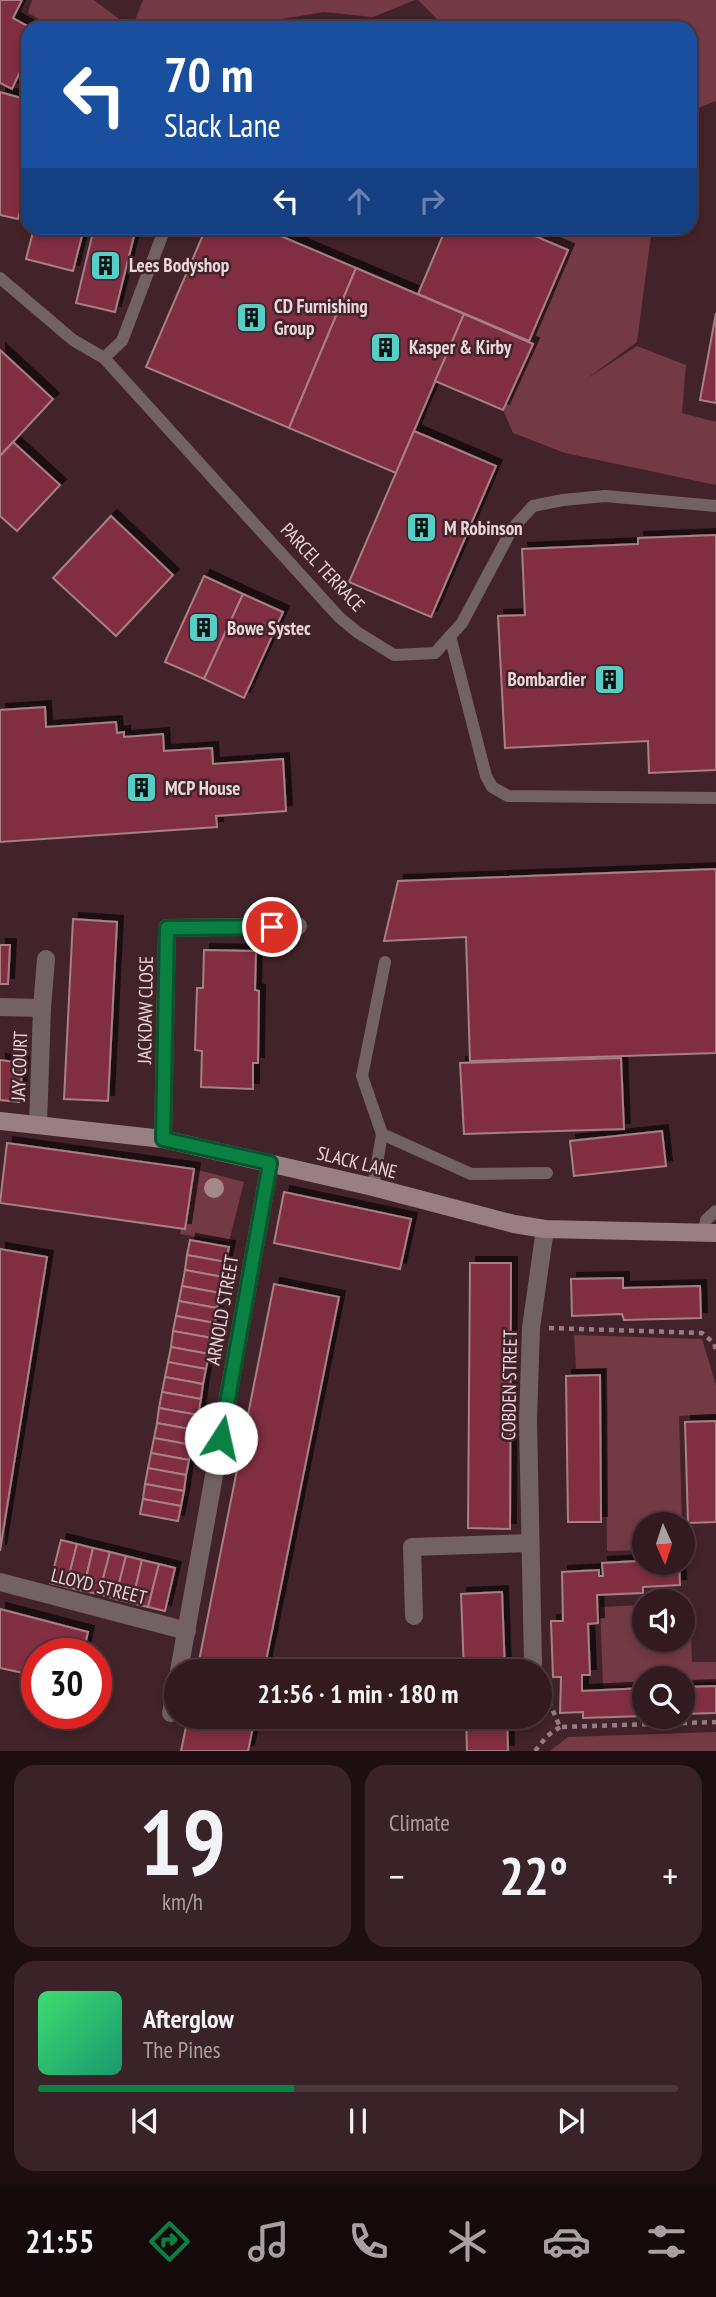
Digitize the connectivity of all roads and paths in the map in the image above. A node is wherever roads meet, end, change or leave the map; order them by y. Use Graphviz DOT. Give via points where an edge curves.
graph roads {
  1 [pos="162,235"];
  2 [pos="0,278"];
  3 [pos="104,358"];
  4 [pos="716,506"];
  5 [pos="450,636"];
  6 [pos="716,798"];
  7 [pos="298,926"];
  8 [pos="46,959"];
  9 [pos="385,962"];
  10 [pos="0,1007"];
  11 [pos="42,1008"];
  12 [pos="0,1122"];
  13 [pos="38,1125"];
  14 [pos="382,1134"];
  15 [pos="163,1139"];
  16 [pos="270,1163"];
  17 [pos="547,1173"];
  18 [pos="373,1187"];
  19 [pos="716,1211"];
  20 [pos="545,1229"];
  21 [pos="710,1232"];
  22 [pos="531,1328"];
  23 [pos="716,1349"];
  24 [pos="530,1543"];
  25 [pos="0,1583"];
  26 [pos="414,1616"];
  27 [pos="187,1630"];
  28 [pos="181,1659"];
  29 [pos="533,1659"];
  30 [pos="552,1708"];
  31 [pos="716,1722"];
  32 [pos="560,1727"];
  33 [pos="535,1751"];
  1 -- 3 [label="lane" via="121,341"];
  2 -- 3 [label="lane, PARCEL TERRACE" via="73,341"];
  3 -- 5 [label="lane, PARCEL TERRACE" via="357,632 394,655 435,653"];
  4 -- 5 [label="lane, PARCEL TERRACE" via="605,496 533,506 512,529 462,623"];
  5 -- 6 [label="lane" via="492,787 508,796"];
  7 -- 15 [label="street, JACKDAW CLOSE" via="167,928"];
  8 -- 11 [label="street, JAY COURT"];
  9 -- 14 [label="lane" via="362,1076"];
  10 -- 11 [label="street, JAY COURT"];
  11 -- 13 [label="street, JAY COURT"];
  12 -- 13 [label="street, SLACK LANE"];
  13 -- 15 [label="street, SLACK LANE"];
  14 -- 17 [label="lane" via="471,1174"];
  14 -- 18 [label="lane"];
  15 -- 16 [label="street, SLACK LANE"];
  16 -- 18 [label="street, SLACK LANE"];
  16 -- 27 [label="street, ARNOLD STREET"];
  18 -- 20 [label="street, SLACK LANE"];
  19 -- 21 [label="lane" via="706,1220"];
  20 -- 21 [label="street, SLACK LANE"];
  20 -- 22 [label="street, COBDEN STREET"];
  22 -- 23 [label="path" via="702,1333"];
  22 -- 24 [label="street, COBDEN STREET"];
  24 -- 26 [label="street" via="412,1547"];
  24 -- 29 [label="street, COBDEN STREET"];
  25 -- 27 [label="street, LLOYD STREET"];
  27 -- 28 [label="street, ARNOLD STREET"];
  30 -- 32 [label="path"];
  31 -- 32 [label="path"];
  32 -- 33 [label="path"];
}
